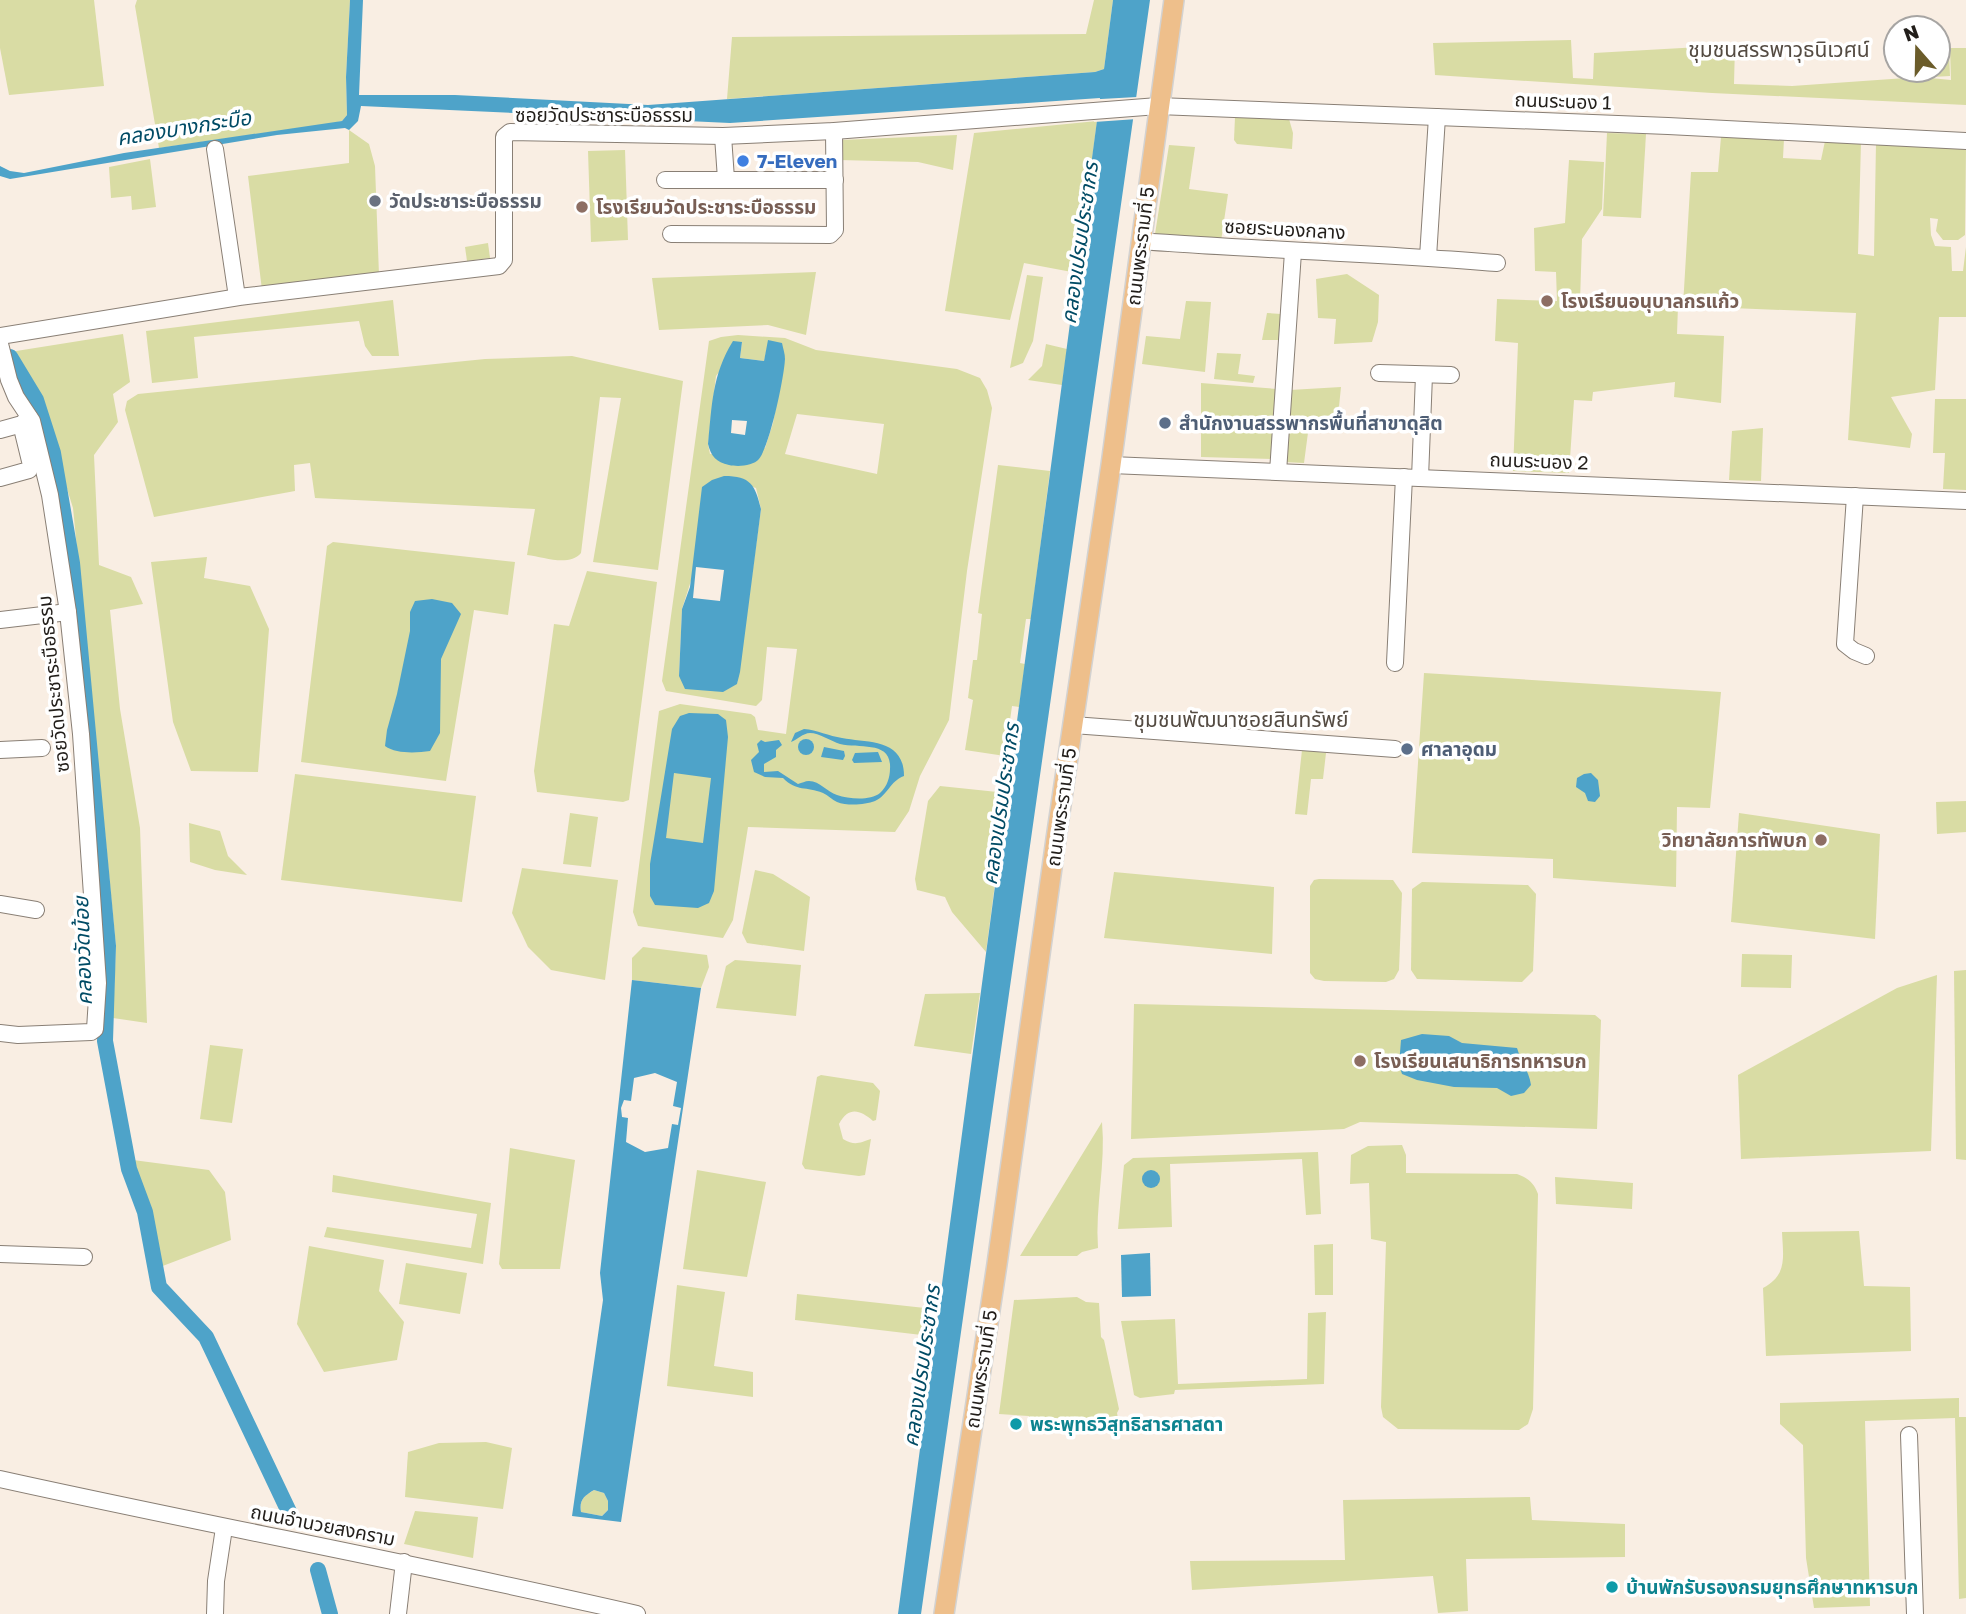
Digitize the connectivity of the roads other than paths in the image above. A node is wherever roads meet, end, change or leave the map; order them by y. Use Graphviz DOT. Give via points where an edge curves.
graph roads {
  1 [pos="1174,0"];
  2 [pos="1149,106"];
  3 [pos="1085,111"];
  4 [pos="1437,117"];
  5 [pos="834,131"];
  6 [pos="723,136"];
  7 [pos="1966,141"];
  8 [pos="215,149"];
  9 [pos="726,179"];
  10 [pos="665,180"];
  11 [pos="835,180"];
  12 [pos="671,234"];
  13 [pos="1140,241"];
  14 [pos="1293,251"];
  15 [pos="1428,257"];
  16 [pos="1497,263"];
  17 [pos="237,297"];
  18 [pos="0,336"];
  19 [pos="0,344"];
  20 [pos="1379,373"];
  21 [pos="1424,375"];
  22 [pos="1451,375"];
  23 [pos="4,382"];
  24 [pos="25,421"];
  25 [pos="0,430"];
  26 [pos="1111,465"];
  27 [pos="1278,472"];
  28 [pos="1412,477"];
  29 [pos="0,478"];
  30 [pos="1855,496"];
  31 [pos="1966,501"];
  32 [pos="68,612"];
  33 [pos="0,620"];
  34 [pos="1866,656"];
  35 [pos="1395,663"];
  36 [pos="1073,726"];
  37 [pos="43,748"];
  38 [pos="1395,749"];
  39 [pos="0,750"];
  40 [pos="0,904"];
  41 [pos="36,910"];
  42 [pos="0,1033"];
  43 [pos="0,1254"];
  44 [pos="84,1257"];
  45 [pos="1909,1435"];
  46 [pos="0,1479"];
  47 [pos="223,1528"];
  48 [pos="404,1562"];
  49 [pos="616,1612"];
  50 [pos="215,1614"];
  51 [pos="398,1614"];
  52 [pos="637,1614"];
  53 [pos="944,1614"];
  54 [pos="1915,1614"];
  1 -- 2 [label="main road, ถนนพระรามที่ 5"];
  2 -- 3 [label="street, ถนนระนอง 1"];
  2 -- 4 [label="street, ถนนระนอง 1"];
  2 -- 13 [label="main road, ถนนพระรามที่ 5"];
  3 -- 5 [label="street, ซอยวัดประชาระบือธรรม"];
  4 -- 7 [label="street, ถนนระนอง 1"];
  4 -- 15 [label="street"];
  5 -- 6 [label="street, ซอยวัดประชาระบือธรรม"];
  5 -- 11 [label="street"];
  6 -- 9 [label="street"];
  6 -- 17 [label="street, ซอยวัดประชาระบือธรรม" via="510,132 504,137 504,260 499,265"];
  8 -- 17 [label="street"];
  9 -- 10 [label="street"];
  9 -- 11 [label="street"];
  11 -- 12 [label="street" via="835,230 830,234"];
  13 -- 14 [label="street, ซอยระนองกลาง"];
  13 -- 26 [label="main road, ถนนพระรามที่ 5"];
  14 -- 15 [label="street, ซอยระนองกลาง"];
  14 -- 27 [label="street"];
  15 -- 16 [label="street, ซอยระนองกลาง"];
  17 -- 18 [label="street, ซอยวัดประชาระบือธรรม"];
  19 -- 23 [label="street, ซอยวัดประชาระบือธรรม"];
  20 -- 21 [label="street"];
  21 -- 22 [label="street"];
  21 -- 28 [label="street"];
  23 -- 24 [label="street, ซอยวัดประชาระบือธรรม"];
  24 -- 25 [label="street"];
  24 -- 29 [label="street" via="29,470"];
  24 -- 32 [label="street, ซอยวัดประชาระบือธรรม" via="50,495"];
  26 -- 27 [label="street, ถนนระนอง 2"];
  26 -- 36 [label="main road, ถนนพระรามที่ 5"];
  27 -- 28 [label="street, ถนนระนอง 2"];
  28 -- 30 [label="street, ถนนระนอง 2"];
  28 -- 35 [label="street"];
  30 -- 31 [label="street, ถนนระนอง 2"];
  30 -- 34 [label="street" via="1845,644"];
  32 -- 33 [label="street"];
  32 -- 42 [label="street, ซอยวัดประชาระบือธรรม" via="99,983 95,1030"];
  36 -- 38 [label="street"];
  36 -- 53 [label="main road, ถนนพระรามที่ 5"];
  37 -- 39 [label="street"];
  40 -- 41 [label="street"];
  43 -- 44 [label="street"];
  45 -- 54 [label="street"];
  46 -- 47 [label="street, ถนนอำนวยสงคราม"];
  47 -- 48 [label="street, ถนนอำนวยสงคราม"];
  47 -- 50 [label="street"];
  48 -- 49 [label="street, ถนนอำนวยสงคราม"];
  48 -- 51 [label="street"];
  49 -- 52 [label="street, ถนนอำนวยสงคราม"];
}
